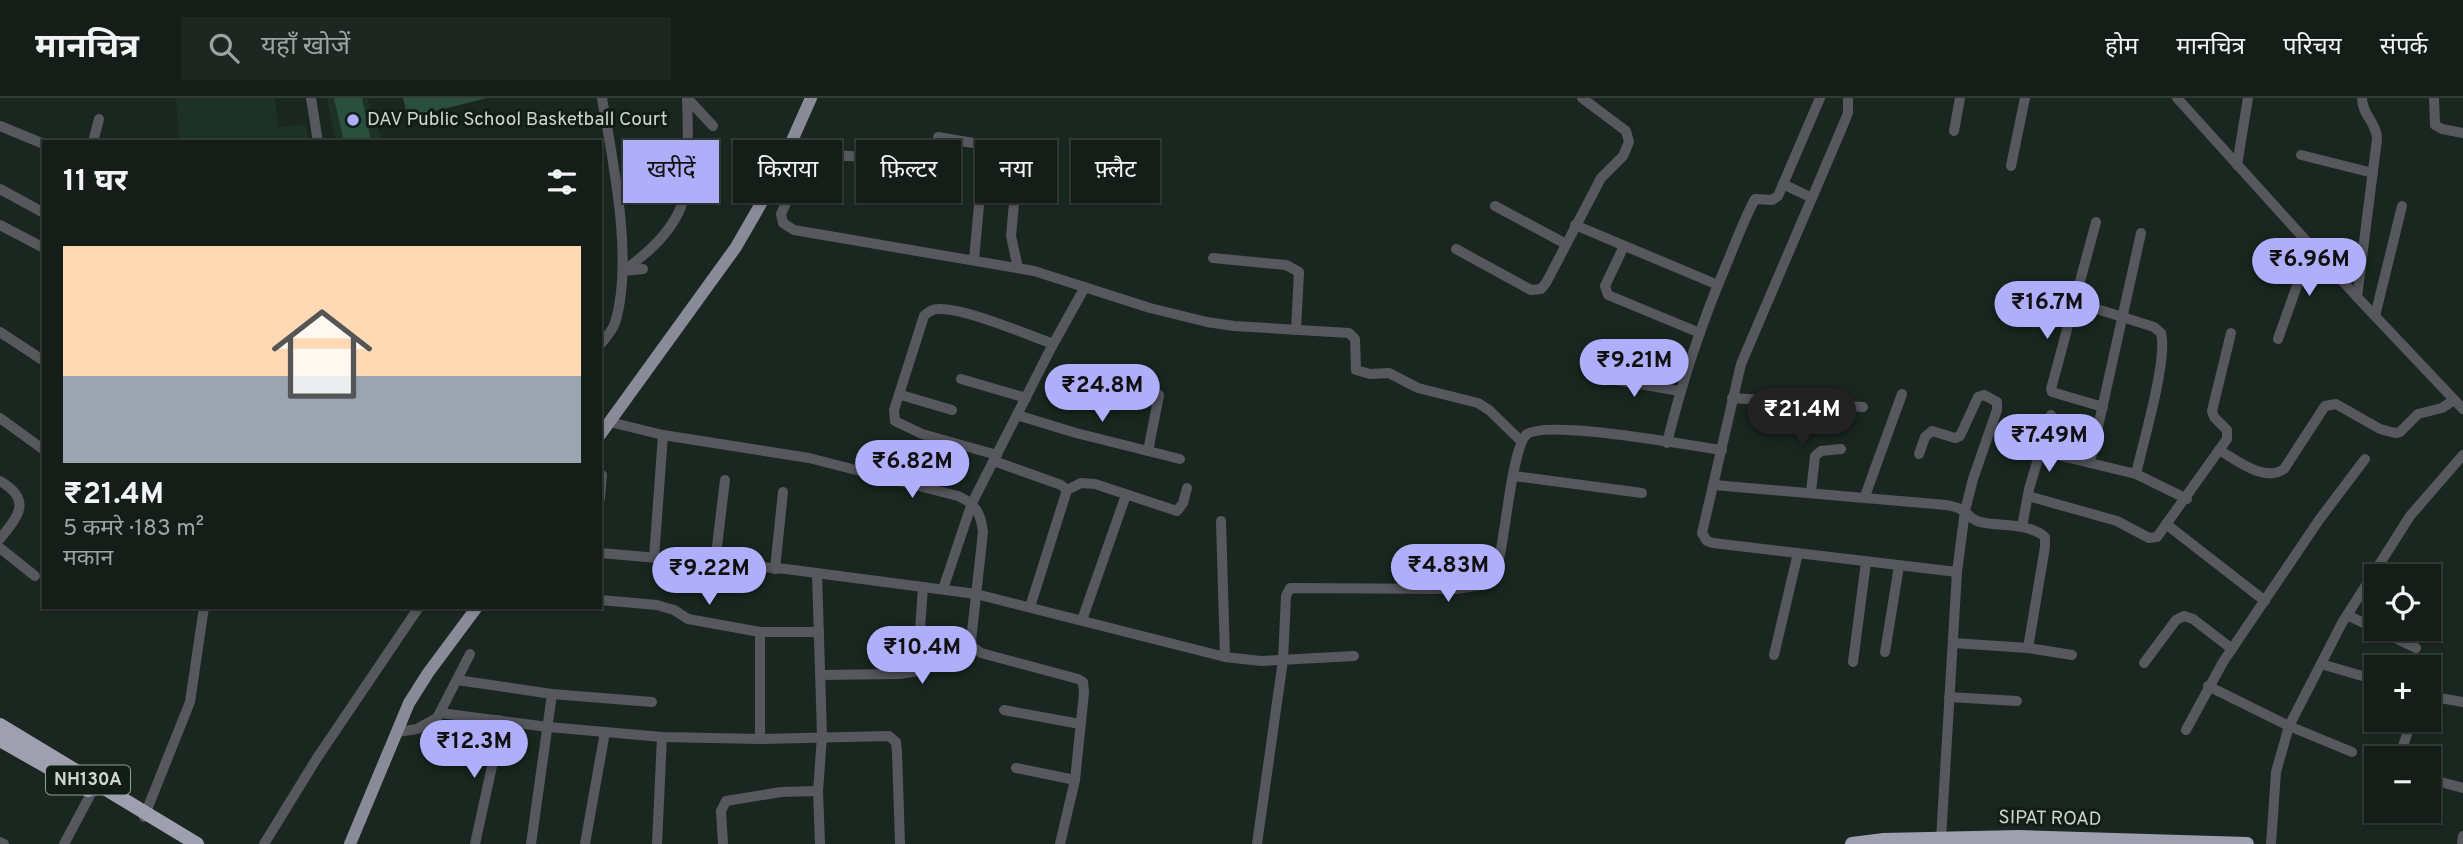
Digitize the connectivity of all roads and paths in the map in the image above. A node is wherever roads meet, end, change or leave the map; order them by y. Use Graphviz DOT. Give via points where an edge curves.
graph roads {
  1 [pos="311,98"];
  2 [pos="602,98"];
  3 [pos="811,98"];
  4 [pos="1583,98"];
  5 [pos="1820,98"];
  6 [pos="1848,98"];
  7 [pos="1960,98"];
  8 [pos="2025,98"];
  9 [pos="2177,98"];
  10 [pos="2248,98"];
  11 [pos="2362,98"];
  12 [pos="2434,98"];
  13 [pos="688,99"];
  14 [pos="99,119"];
  15 [pos="0,126"];
  16 [pos="713,126"];
  17 [pos="1954,131"];
  18 [pos="2463,133"];
  19 [pos="938,137"];
  20 [pos="94,140"];
  21 [pos="318,140"];
  22 [pos="792,140"];
  23 [pos="42,143"];
  24 [pos="2301,155"];
  25 [pos="2237,165"];
  26 [pos="2011,166"];
  27 [pos="2373,173"];
  28 [pos="1783,184"];
  29 [pos="0,189"];
  30 [pos="1812,198"];
  31 [pos="761,203"];
  32 [pos="787,203"];
  33 [pos="1014,203"];
  34 [pos="1495,206"];
  35 [pos="2402,206"];
  36 [pos="42,212"];
  37 [pos="2096,222"];
  38 [pos="0,225"];
  39 [pos="1575,225"];
  40 [pos="2141,233"];
  41 [pos="1566,244"];
  42 [pos="1624,246"];
  43 [pos="2311,246"];
  44 [pos="42,247"];
  45 [pos="1456,249"];
  46 [pos="1213,258"];
  47 [pos="974,260"];
  48 [pos="1018,268"];
  49 [pos="643,269"];
  50 [pos="623,271"];
  51 [pos="1718,285"];
  52 [pos="1085,287"];
  53 [pos="2357,297"];
  54 [pos="2075,302"];
  55 [pos="2375,316"];
  56 [pos="2123,317"];
  57 [pos="1296,330"];
  58 [pos="0,332"];
  59 [pos="1700,333"];
  60 [pos="2231,333"];
  61 [pos="2278,339"];
  62 [pos="602,342"];
  63 [pos="1053,344"];
  64 [pos="42,360"];
  65 [pos="1593,376"];
  66 [pos="961,379"];
  67 [pos="1680,391"];
  68 [pos="1902,394"];
  69 [pos="901,395"];
  70 [pos="1159,395"];
  71 [pos="1026,398"];
  72 [pos="1732,398"];
  73 [pos="2454,400"];
  74 [pos="1863,407"];
  75 [pos="2104,407"];
  76 [pos="2463,409"];
  77 [pos="952,410"];
  78 [pos="1017,415"];
  79 [pos="2051,415"];
  80 [pos="0,418"];
  81 [pos="610,422"];
  82 [pos="602,432"];
  83 [pos="663,435"];
  84 [pos="1521,441"];
  85 [pos="1667,443"];
  86 [pos="42,449"];
  87 [pos="1841,449"];
  88 [pos="1722,450"];
  89 [pos="2219,450"];
  90 [pos="1148,451"];
  91 [pos="1919,454"];
  92 [pos="2463,455"];
  93 [pos="2061,456"];
  94 [pos="995,458"];
  95 [pos="1180,459"];
  96 [pos="2365,459"];
  97 [pos="2090,463"];
  98 [pos="2136,474"];
  99 [pos="1514,476"];
  100 [pos="725,480"];
  101 [pos="0,481"];
  102 [pos="1714,485"];
  103 [pos="1186,488"];
  104 [pos="1067,490"];
  105 [pos="783,492"];
  106 [pos="1642,492"];
  107 [pos="1811,492"];
  108 [pos="1126,495"];
  109 [pos="1865,496"];
  110 [pos="2028,496"];
  111 [pos="2187,499"];
  112 [pos="972,503"];
  113 [pos="1965,511"];
  114 [pos="1220,521"];
  115 [pos="2166,524"];
  116 [pos="2022,527"];
  117 [pos="0,539"];
  118 [pos="0,548"];
  119 [pos="602,553"];
  120 [pos="1798,554"];
  121 [pos="654,558"];
  122 [pos="1866,562"];
  123 [pos="715,563"];
  124 [pos="1899,566"];
  125 [pos="775,569"];
  126 [pos="1957,572"];
  127 [pos="817,573"];
  128 [pos="35,576"];
  129 [pos="923,587"];
  130 [pos="943,589"];
  131 [pos="976,594"];
  132 [pos="602,600"];
  133 [pos="2265,601"];
  134 [pos="1030,607"];
  135 [pos="204,609"];
  136 [pos="407,609"];
  137 [pos="418,609"];
  138 [pos="476,609"];
  139 [pos="2347,615"];
  140 [pos="410,620"];
  141 [pos="1082,620"];
  142 [pos="760,632"];
  143 [pos="819,632"];
  144 [pos="1953,643"];
  145 [pos="2028,648"];
  146 [pos="2416,648"];
  147 [pos="2232,649"];
  148 [pos="1885,652"];
  149 [pos="470,654"];
  150 [pos="1774,655"];
  151 [pos="2072,655"];
  152 [pos="1354,656"];
  153 [pos="1225,657"];
  154 [pos="1283,660"];
  155 [pos="1853,662"];
  156 [pos="2144,663"];
  157 [pos="2321,664"];
  158 [pos="820,675"];
  159 [pos="2364,677"];
  160 [pos="457,680"];
  161 [pos="2208,686"];
  162 [pos="552,694"];
  163 [pos="1949,697"];
  164 [pos="2441,698"];
  165 [pos="2017,701"];
  166 [pos="652,702"];
  167 [pos="2463,702"];
  168 [pos="1004,710"];
  169 [pos="440,713"];
  170 [pos="498,720"];
  171 [pos="1080,724"];
  172 [pos="0,725"];
  173 [pos="2289,726"];
  174 [pos="548,727"];
  175 [pos="2186,730"];
  176 [pos="397,732"];
  177 [pos="606,732"];
  178 [pos="822,736"];
  179 [pos="662,737"];
  180 [pos="760,739"];
  181 [pos="0,740"];
  182 [pos="2352,752"];
  183 [pos="1016,768"];
  184 [pos="1075,780"];
  185 [pos="2441,782"];
  186 [pos="2463,788"];
  187 [pos="93,789"];
  188 [pos="818,790"];
  189 [pos="145,816"];
  190 [pos="2463,836"];
  191 [pos="1941,839"];
  192 [pos="2056,841"];
  193 [pos="64,844"];
  194 [pos="197,844"];
  195 [pos="264,844"];
  196 [pos="350,844"];
  197 [pos="475,844"];
  198 [pos="531,844"];
  199 [pos="585,844"];
  200 [pos="657,844"];
  201 [pos="723,844"];
  202 [pos="820,844"];
  203 [pos="900,844"];
  204 [pos="1060,844"];
  205 [pos="1257,844"];
  206 [pos="1853,844"];
  207 [pos="2247,844"];
  208 [pos="2271,844"];
  209 [pos="2462,844"];
  1 -- 21 [label="street"];
  2 -- 50 [label="street"];
  3 -- 22 [label="main road"];
  4 -- 39 [label="street" via="1629,138 1626,153 1601,178"];
  5 -- 28 [label="street"];
  6 -- 30 [label="street" via="1848,113"];
  7 -- 17 [label="street"];
  8 -- 26 [label="street"];
  9 -- 25 [label="street"];
  10 -- 25 [label="street"];
  11 -- 27 [label="street" via="2377,133"];
  12 -- 18 [label="street" via="2435,125"];
  13 -- 16 [label="street"];
  13 -- 50 [label="street" via="681,207 645,255"];
  14 -- 20 [label="street"];
  15 -- 23 [label="street"];
  19 -- 47 [label="street" via="979,144 984,150"];
  24 -- 27 [label="street"];
  25 -- 43 [label="street"];
  27 -- 53 [label="street"];
  28 -- 30 [label="street"];
  28 -- 51 [label="street" via="1776,198 1754,201"];
  29 -- 36 [label="street"];
  30 -- 72 [label="street" via="1741,364"];
  31 -- 81 [label="main road" via="736,247"];
  32 -- 47 [label="street" via="783,223 794,230"];
  33 -- 48 [label="street" via="1011,236"];
  34 -- 41 [label="street"];
  35 -- 55 [label="street"];
  37 -- 54 [label="street"];
  38 -- 44 [label="street"];
  39 -- 41 [label="street"];
  39 -- 42 [label="street"];
  40 -- 56 [label="street"];
  41 -- 45 [label="street" via="1537,290"];
  42 -- 51 [label="street"];
  42 -- 59 [label="street" via="1605,286 1608,295"];
  43 -- 53 [label="street"];
  43 -- 61 [label="street"];
  46 -- 57 [label="street" via="1286,265 1299,272"];
  47 -- 48 [label="street"];
  48 -- 52 [label="street"];
  49 -- 50 [label="street"];
  50 -- 62 [label="street" via="614,325"];
  51 -- 59 [label="street"];
  52 -- 57 [label="street" via="1207,322"];
  52 -- 63 [label="street"];
  53 -- 55 [label="street"];
  54 -- 56 [label="street"];
  54 -- 75 [label="street" via="2051,389 2060,396"];
  55 -- 73 [label="street"];
  56 -- 75 [label="street"];
  56 -- 98 [label="street" via="2154,327 2162,337 2159,372"];
  57 -- 84 [label="street" via="1349,333 1356,339 1356,370 1389,373 1418,387 1478,403"];
  58 -- 64 [label="street"];
  59 -- 67 [label="street"];
  60 -- 89 [label="street" via="2212,411 2227,430"];
  63 -- 69 [label="street" via="982,319 944,309 931,311 924,316"];
  63 -- 71 [label="street"];
  65 -- 67 [label="street"];
  66 -- 71 [label="street"];
  67 -- 85 [label="street"];
  68 -- 109 [label="street"];
  69 -- 77 [label="street"];
  69 -- 94 [label="street" via="893,414 895,421"];
  70 -- 90 [label="street"];
  71 -- 78 [label="street"];
  72 -- 74 [label="street"];
  72 -- 88 [label="street"];
  73 -- 76 [label="street"];
  73 -- 89 [label="street" via="2418,414 2395,433 2336,404 2325,406 2284,469 2275,475"];
  75 -- 97 [label="street"];
  78 -- 90 [label="street"];
  78 -- 94 [label="street"];
  79 -- 110 [label="street"];
  80 -- 86 [label="street"];
  81 -- 82 [label="main road"];
  81 -- 83 [label="street"];
  83 -- 112 [label="street" via="809,458"];
  83 -- 121 [label="street"];
  84 -- 85 [label="street" via="1533,430 1561,429"];
  84 -- 99 [label="street"];
  85 -- 88 [label="street"];
  87 -- 107 [label="street" via="1815,456"];
  88 -- 102 [label="street"];
  89 -- 111 [label="street"];
  90 -- 95 [label="street"];
  91 -- 113 [label="street" via="1932,431 1955,439 1961,436 1978,397 1997,402"];
  92 -- 139 [label="street" via="2410,516"];
  93 -- 97 [label="street"];
  94 -- 104 [label="street"];
  94 -- 112 [label="street"];
  96 -- 133 [label="street"];
  97 -- 98 [label="street"];
  98 -- 111 [label="street"];
  99 -- 106 [label="street"];
  99 -- 154 [label="street" via="1502,544 1487,584 1456,589 1294,587 1286,596"];
  100 -- 123 [label="street"];
  101 -- 117 [label="street" via="15,491 20,504"];
  102 -- 107 [label="street"];
  102 -- 120 [label="street" via="1702,533 1707,541"];
  103 -- 108 [label="street" via="1177,511"];
  104 -- 108 [label="street" via="1086,483"];
  104 -- 134 [label="street"];
  105 -- 125 [label="street"];
  107 -- 109 [label="street"];
  108 -- 141 [label="street"];
  109 -- 113 [label="street"];
  110 -- 115 [label="street" via="2117,521 2149,538 2157,537"];
  110 -- 116 [label="street"];
  111 -- 115 [label="street"];
  112 -- 130 [label="street"];
  112 -- 131 [label="street" via="984,532"];
  113 -- 116 [label="street" via="1980,523"];
  113 -- 126 [label="street"];
  114 -- 153 [label="street"];
  115 -- 133 [label="street"];
  116 -- 145 [label="street" via="2041,534 2045,541"];
  118 -- 128 [label="street"];
  119 -- 121 [label="street"];
  120 -- 122 [label="street"];
  120 -- 150 [label="street"];
  121 -- 123 [label="street"];
  122 -- 124 [label="street"];
  122 -- 155 [label="street"];
  123 -- 125 [label="street"];
  124 -- 126 [label="street"];
  124 -- 148 [label="street"];
  125 -- 127 [label="street"];
  126 -- 144 [label="street"];
  127 -- 129 [label="street"];
  127 -- 143 [label="street"];
  129 -- 130 [label="street"];
  129 -- 158 [label="street" via="917,671"];
  130 -- 131 [label="street"];
  131 -- 134 [label="street"];
  131 -- 171 [label="street" via="973,647 1081,680"];
  132 -- 142 [label="street" via="657,605 688,620"];
  133 -- 147 [label="street"];
  134 -- 141 [label="street"];
  135 -- 189 [label="street" via="190,702"];
  136 -- 140 [label="street"];
  137 -- 140 [label="street"];
  138 -- 176 [label="main road" via="415,693"];
  139 -- 146 [label="street"];
  139 -- 157 [label="street"];
  140 -- 195 [label="street"];
  141 -- 153 [label="street"];
  142 -- 143 [label="street"];
  142 -- 180 [label="street"];
  143 -- 158 [label="street"];
  144 -- 145 [label="street"];
  144 -- 163 [label="street"];
  145 -- 151 [label="street"];
  147 -- 156 [label="street" via="2183,616"];
  147 -- 161 [label="street"];
  149 -- 160 [label="street"];
  152 -- 154 [label="street"];
  153 -- 154 [label="street"];
  154 -- 205 [label="street"];
  157 -- 159 [label="street"];
  157 -- 173 [label="street"];
  158 -- 178 [label="street"];
  160 -- 162 [label="street"];
  160 -- 169 [label="street"];
  161 -- 173 [label="street"];
  161 -- 175 [label="street"];
  162 -- 166 [label="street"];
  162 -- 174 [label="street"];
  163 -- 165 [label="street"];
  163 -- 191 [label="street"];
  164 -- 167 [label="street"];
  168 -- 171 [label="street"];
  169 -- 170 [label="street"];
  169 -- 176 [label="street" via="428,725"];
  170 -- 174 [label="street"];
  170 -- 197 [label="street"];
  171 -- 184 [label="street"];
  172 -- 187 [label="highway, NH130A"];
  173 -- 182 [label="street"];
  173 -- 208 [label="street" via="2276,772"];
  174 -- 177 [label="street"];
  174 -- 198 [label="street"];
  176 -- 196 [label="main road"];
  177 -- 179 [label="street"];
  177 -- 199 [label="street"];
  178 -- 180 [label="street"];
  178 -- 188 [label="street"];
  178 -- 203 [label="street" via="893,738"];
  179 -- 180 [label="street"];
  179 -- 200 [label="street"];
  181 -- 187 [label="highway, NH130A"];
  183 -- 184 [label="street"];
  184 -- 204 [label="street"];
  185 -- 186 [label="street"];
  187 -- 189 [label="highway, NH130A"];
  187 -- 193 [label="street"];
  188 -- 201 [label="street" via="726,801 721,811"];
  188 -- 202 [label="street"];
  189 -- 194 [label="highway, NH130A"];
  190 -- 209 [label="street"];
  191 -- 192 [label="highway, SIPAT ROAD"];
  191 -- 206 [label="highway, SIPAT ROAD"];
  192 -- 207 [label="highway, SIPAT ROAD"];
}
